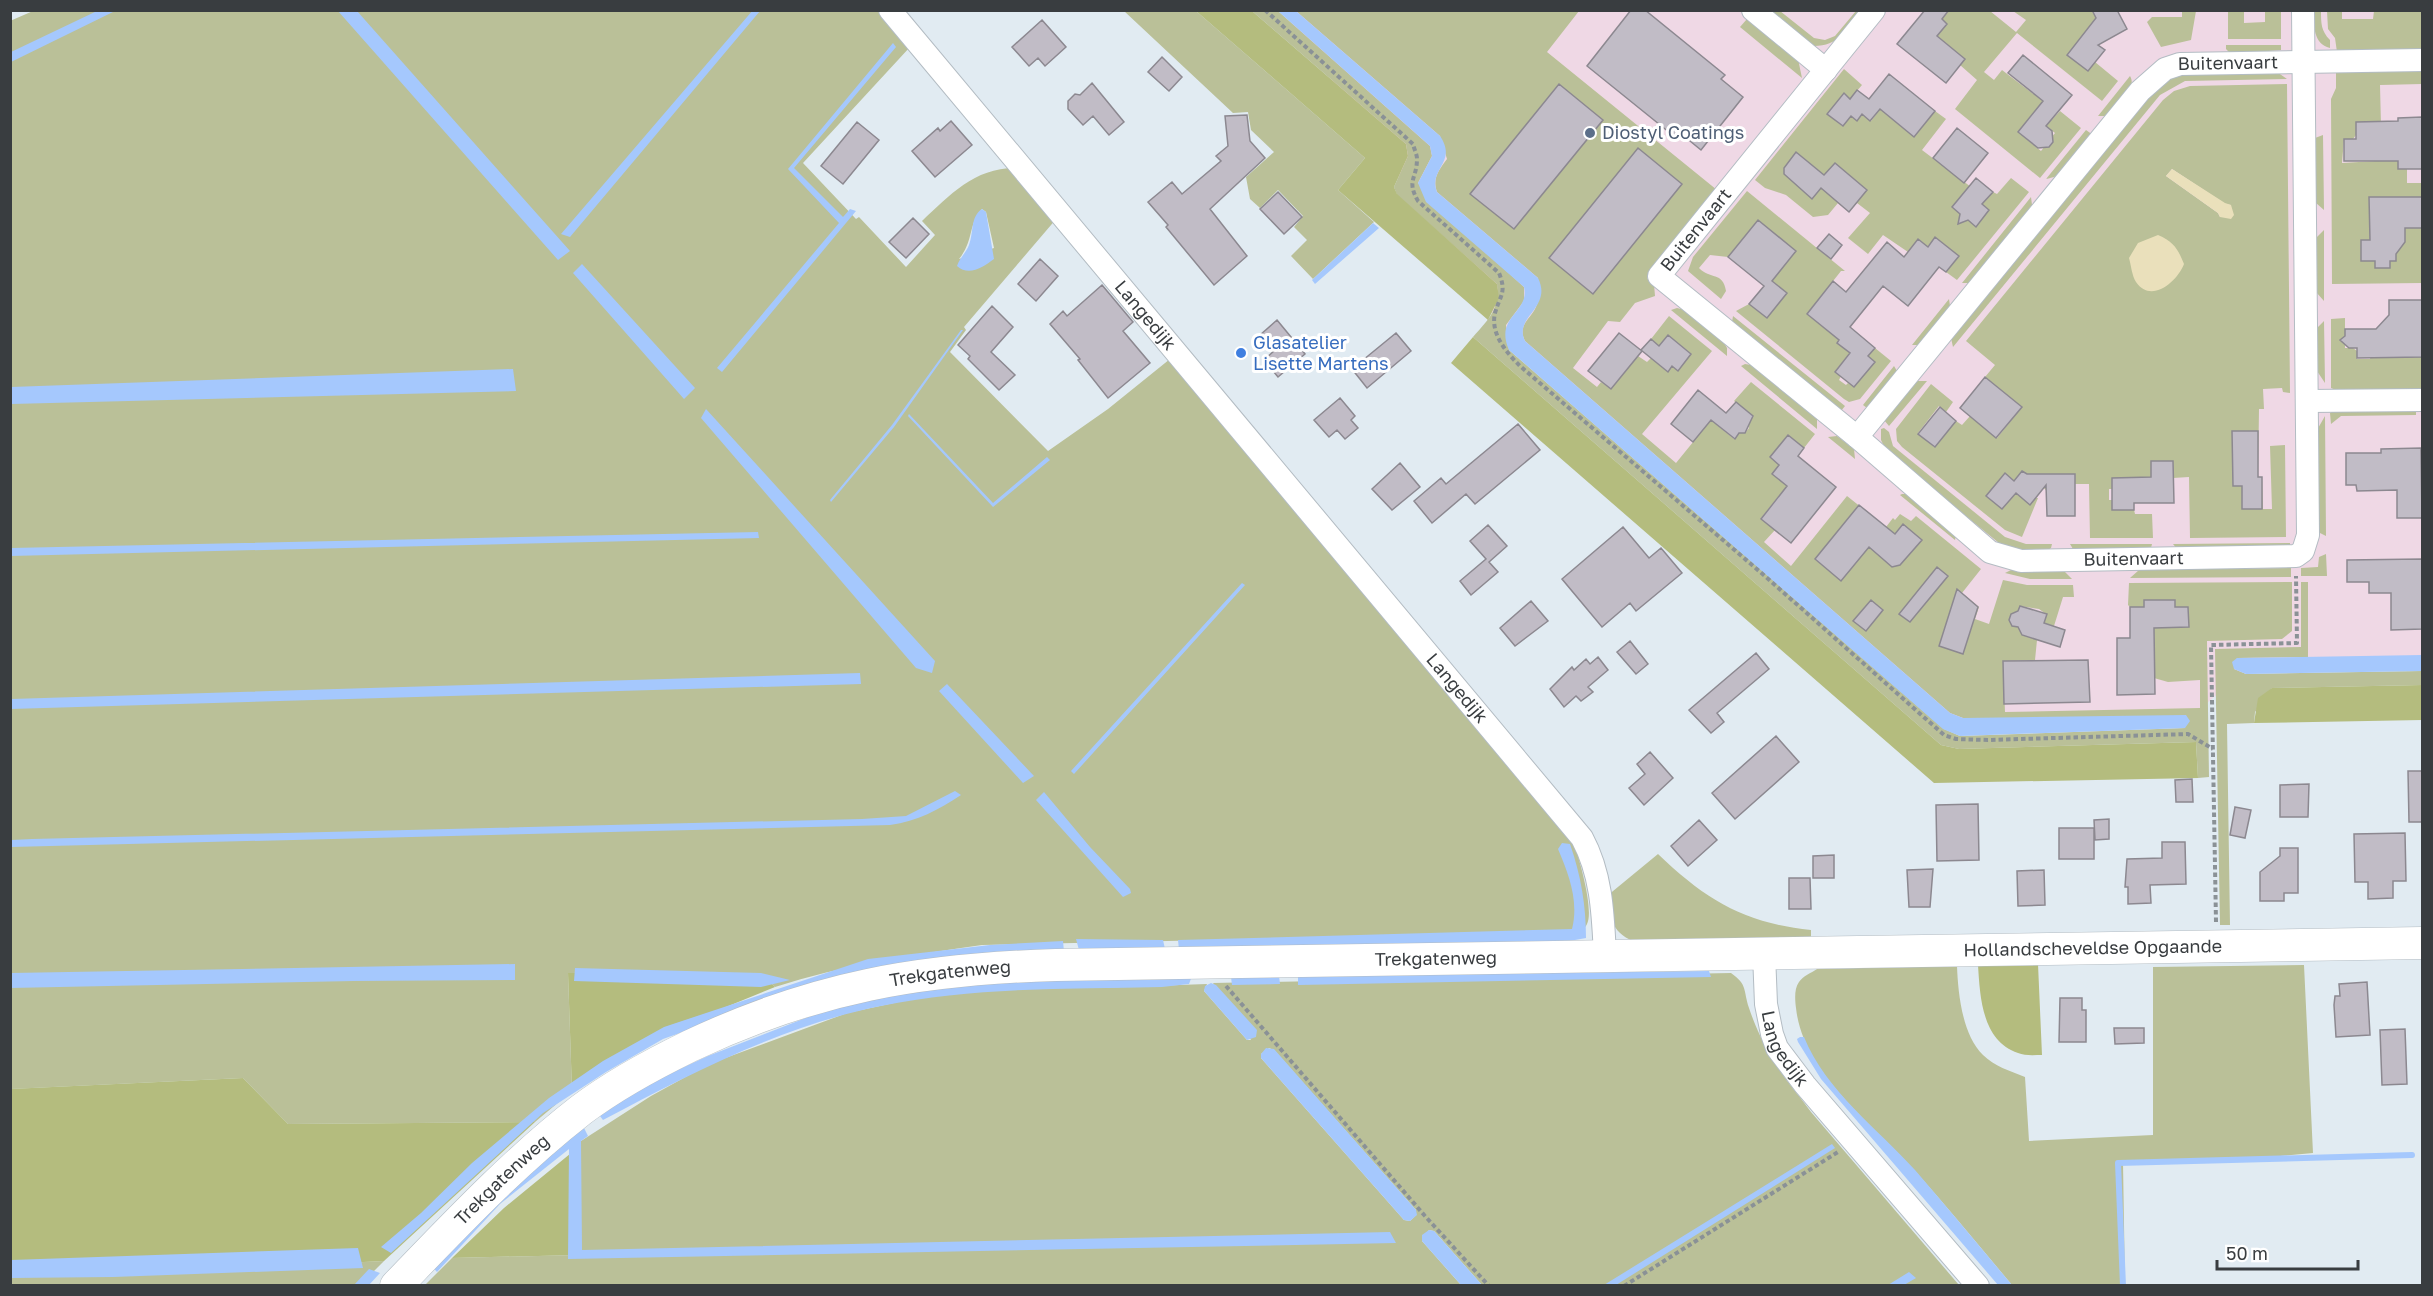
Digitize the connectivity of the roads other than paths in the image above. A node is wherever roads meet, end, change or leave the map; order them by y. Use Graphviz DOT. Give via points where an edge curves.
graph roads {
  1 [pos="890,10"];
  2 [pos="1753,10"];
  3 [pos="1874,10"];
  4 [pos="2303,10"];
  5 [pos="2422,60"];
  6 [pos="2304,61"];
  7 [pos="1826,70"];
  8 [pos="2422,400"];
  9 [pos="2308,401"];
  10 [pos="1857,437"];
  11 [pos="2422,943"];
  12 [pos="1764,954"];
  13 [pos="1605,956"];
  14 [pos="396,1286"];
  15 [pos="1978,1286"];
  1 -- 13 [label="street, Langedijk" via="1564,814 1593,862 1603,911"];
  2 -- 7 [label="street"];
  3 -- 7 [label="street, Buitenvaart"];
  4 -- 6 [label="street, Buitenvaart"];
  5 -- 6 [label="street, Buitenvaart"];
  6 -- 9 [label="street, Buitenvaart"];
  6 -- 10 [label="street, Buitenvaart" via="2180,64 2151,79"];
  7 -- 10 [label="street, Buitenvaart" via="1659,276"];
  8 -- 9 [label="street"];
  9 -- 10 [label="street, Buitenvaart" via="2308,535 2303,551 2296,556 2020,561 1990,552"];
  11 -- 12 [label="street, Hollandscheveldse Opgaande"];
  12 -- 13 [label="street"];
  12 -- 15 [label="street, Langedijk" via="1772,1034 1790,1068"];
  13 -- 14 [label="street, Trekgatenweg" via="993,967 932,973 840,990 736,1025 651,1065 581,1110 477,1201"];
}
